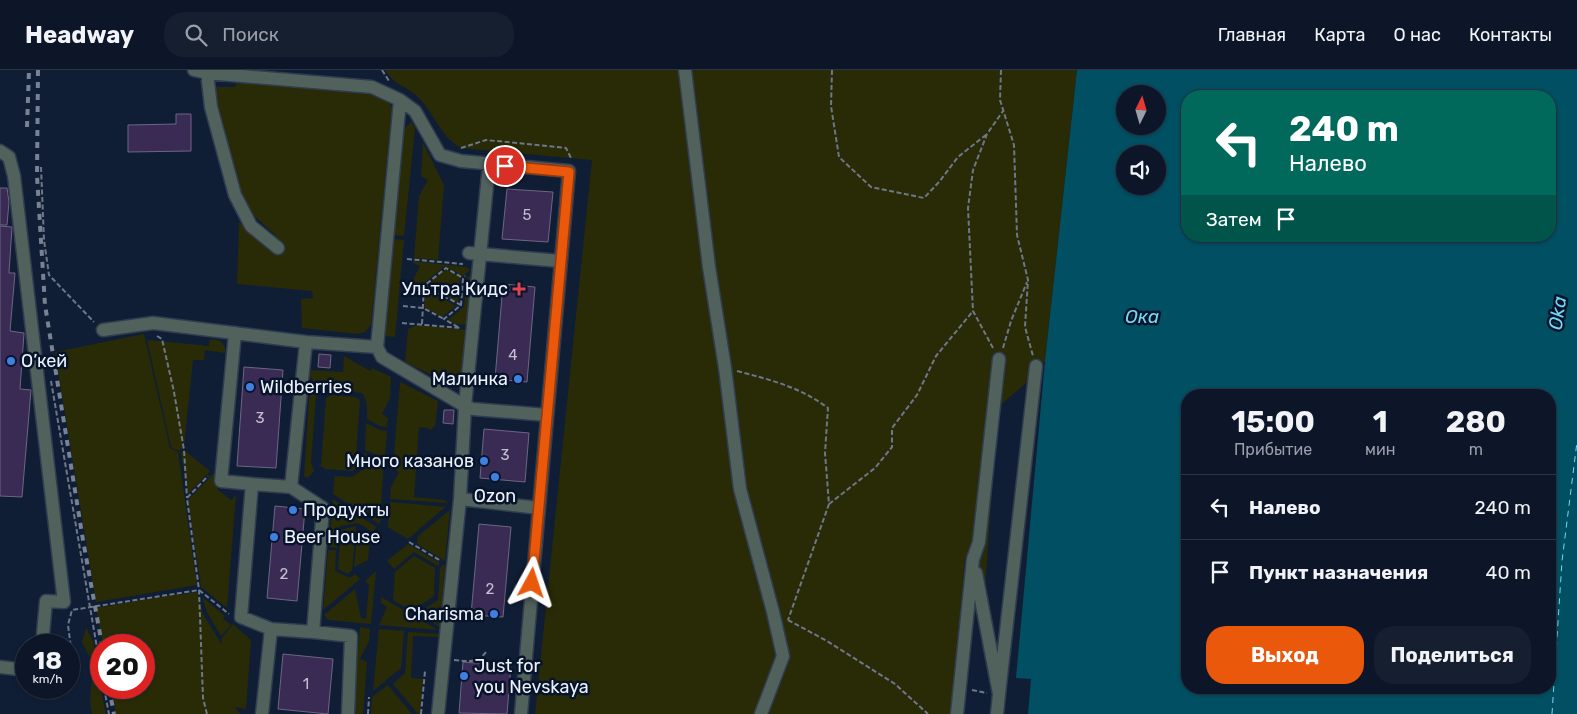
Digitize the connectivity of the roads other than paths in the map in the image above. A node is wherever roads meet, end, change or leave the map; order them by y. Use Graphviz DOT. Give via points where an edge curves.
graph roads {
  1 [pos="685,70"];
  2 [pos="201,72"];
  3 [pos="400,100"];
  4 [pos="0,151"];
  5 [pos="489,165"];
  6 [pos="278,248"];
  7 [pos="472,258"];
  8 [pos="560,261"];
  9 [pos="103,330"];
  10 [pos="235,333"];
  11 [pos="306,342"];
  12 [pos="377,347"];
  13 [pos="999,359"];
  14 [pos="1036,366"];
  15 [pos="465,406"];
  16 [pos="547,415"];
  17 [pos="252,484"];
  18 [pos="290,487"];
  19 [pos="460,499"];
  20 [pos="539,508"];
  21 [pos="973,558"];
  22 [pos="271,629"];
  23 [pos="313,632"];
  24 [pos="43,634"];
  25 [pos="0,667"];
  26 [pos="15,669"];
  27 [pos="999,694"];
  28 [pos="262,714"];
  29 [pos="348,714"];
  30 [pos="438,714"];
  31 [pos="520,714"];
  32 [pos="761,714"];
  33 [pos="957,714"];
  34 [pos="997,714"];
  1 -- 32 [label="lane" via="740,489 782,656"];
  2 -- 3 [label="lane" via="372,87"];
  2 -- 6 [label="lane" via="235,195 251,226"];
  3 -- 5 [label="lane" via="415,111 440,155 461,162"];
  3 -- 12 [label="lane"];
  4 -- 24 [label="lane" via="9,157 14,176 64,602 46,601"];
  5 -- 7 [label="lane"];
  5 -- 8 [label="lane" via="569,172"];
  7 -- 8 [label="lane"];
  7 -- 15 [label="lane"];
  8 -- 16 [label="lane"];
  9 -- 10 [label="lane" via="153,323"];
  10 -- 11 [label="lane"];
  10 -- 17 [label="lane" via="221,481"];
  11 -- 12 [label="lane"];
  11 -- 18 [label="lane"];
  12 -- 15 [label="lane" via="382,357"];
  13 -- 21 [label="lane" via="980,542"];
  14 -- 27 [label="lane"];
  15 -- 16 [label="lane"];
  15 -- 19 [label="lane"];
  16 -- 20 [label="lane"];
  17 -- 18 [label="lane"];
  17 -- 22 [label="lane" via="241,617"];
  18 -- 23 [label="lane" via="322,508"];
  19 -- 20 [label="lane"];
  19 -- 30 [label="lane"];
  20 -- 31 [label="lane"];
  21 -- 27 [label="lane"];
  21 -- 33 [label="lane"];
  22 -- 23 [label="lane"];
  22 -- 28 [label="lane"];
  23 -- 29 [label="lane" via="351,636"];
  25 -- 26 [label="lane"];
  27 -- 34 [label="lane"];
}
